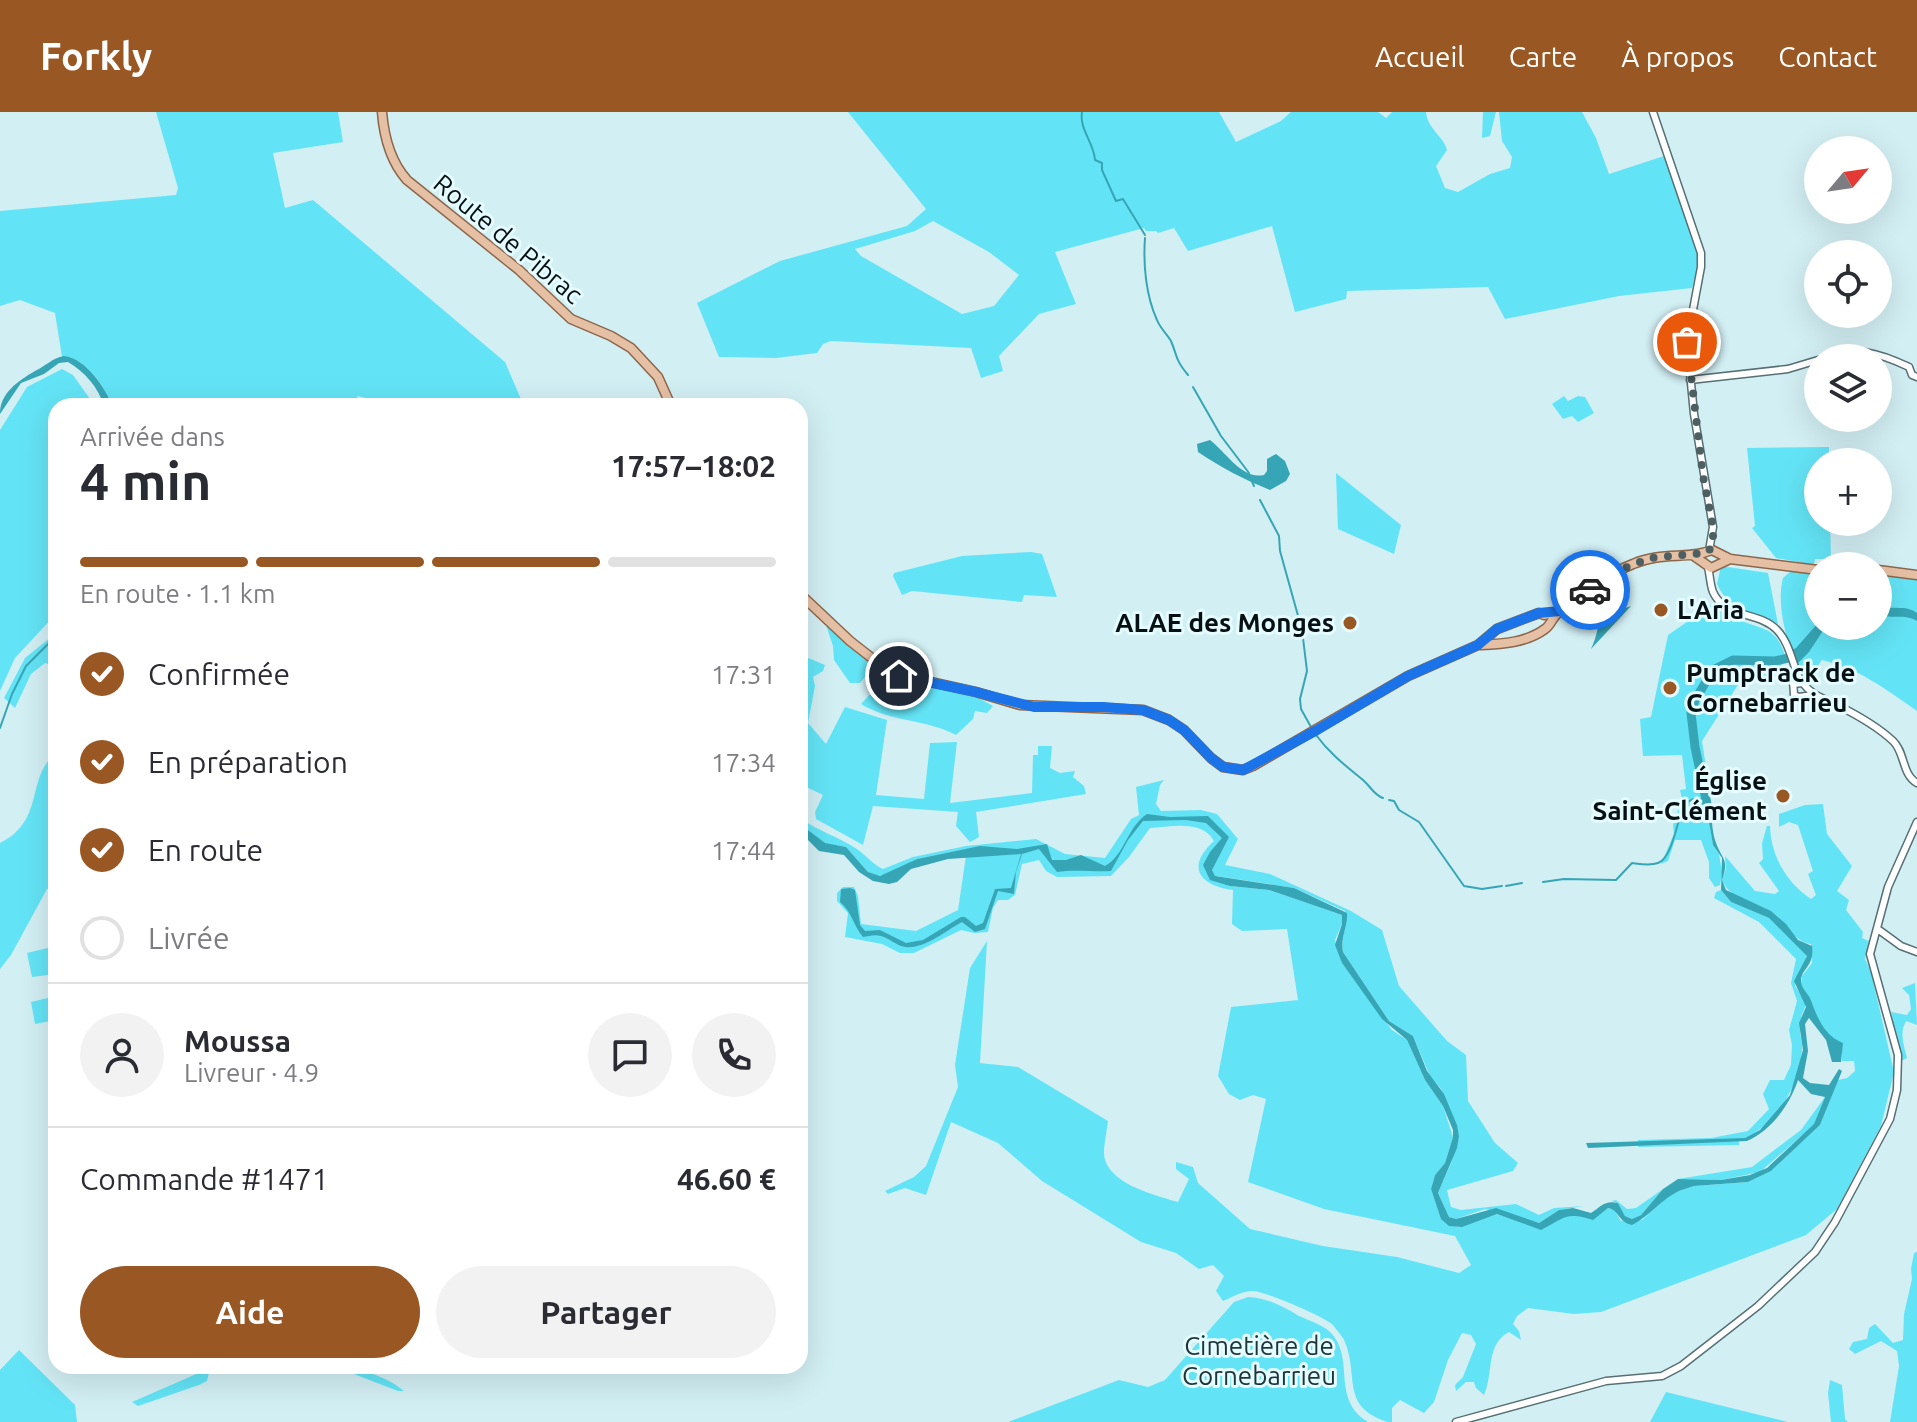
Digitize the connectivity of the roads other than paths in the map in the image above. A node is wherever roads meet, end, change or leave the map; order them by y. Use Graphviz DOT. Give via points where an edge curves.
graph roads {
  1 [pos="382,112"];
  2 [pos="1653,112"];
  3 [pos="1892,360"];
  4 [pos="1915,360"];
  5 [pos="1804,364"];
  6 [pos="1909,367"];
  7 [pos="1917,377"];
  8 [pos="1690,380"];
  9 [pos="667,398"];
  10 [pos="1712,557"];
  11 [pos="1804,569"];
  12 [pos="1892,572"];
  13 [pos="1917,575"];
  14 [pos="808,602"];
  15 [pos="1547,619"];
  16 [pos="1493,640"];
  17 [pos="1797,683"];
  18 [pos="1806,692"];
  19 [pos="1917,783"];
  20 [pos="1917,822"];
  21 [pos="1879,930"];
  22 [pos="1917,952"];
  23 [pos="1456,1422"];
  1 -- 9 [label="main road, Route de Pibrac" via="400,173 571,319 631,348 658,377"];
  2 -- 8 [label="street" via="1701,253 1687,342"];
  3 -- 6 [label="street"];
  4 -- 6 [label="street"];
  5 -- 8 [label="street"];
  6 -- 7 [label="street"];
  8 -- 10 [label="street" via="1712,518"];
  10 -- 11 [label="main road"];
  10 -- 15 [label="main road" via="1664,555 1635,563"];
  10 -- 17 [label="street" via="1714,595 1729,610 1772,625 1782,635"];
  12 -- 13 [label="main road"];
  14 -- 16 [label="main road" via="891,673 1034,707 1143,710 1169,720 1229,769 1243,770 1408,676"];
  15 -- 16 [label="main road" via="1539,613 1500,628"];
  15 -- 16 [label="main road" via="1547,628 1534,634 1503,645"];
  17 -- 18 [label="street"];
  17 -- 18 [label="street" via="1794,695"];
  18 -- 19 [label="street" via="1892,740"];
  20 -- 21 [label="street" via="1888,887"];
  21 -- 22 [label="street"];
  21 -- 23 [label="street" via="1870,954 1898,1055 1895,1102 1884,1132 1815,1252 1758,1306 1662,1376 1606,1381"];
}
